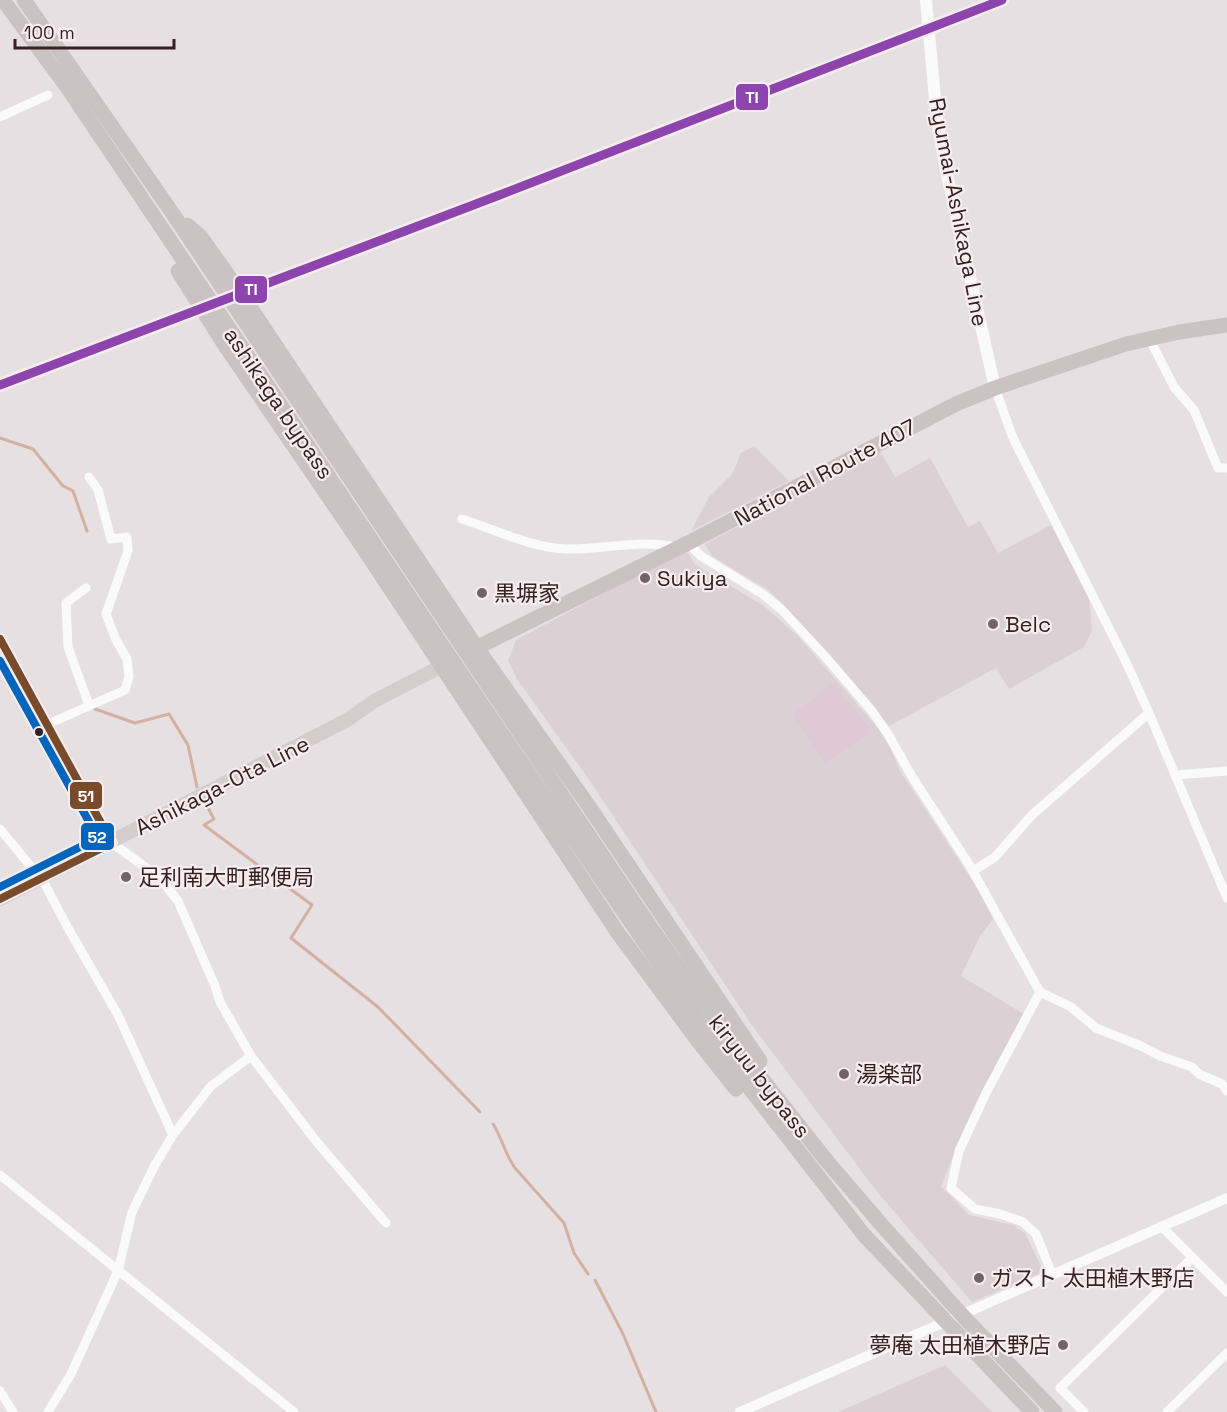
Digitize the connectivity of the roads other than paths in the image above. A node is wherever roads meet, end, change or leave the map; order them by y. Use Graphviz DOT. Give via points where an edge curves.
graph roads {
  1 [pos="3,0"];
  2 [pos="24,0"];
  3 [pos="926,0"];
  4 [pos="73,83"];
  5 [pos="48,94"];
  6 [pos="0,117"];
  7 [pos="137,191"];
  8 [pos="171,211"];
  9 [pos="1227,326"];
  10 [pos="1149,338"];
  11 [pos="995,388"];
  12 [pos="1227,468"];
  13 [pos="89,477"];
  14 [pos="462,519"];
  15 [pos="683,546"];
  16 [pos="86,588"];
  17 [pos="0,639"];
  18 [pos="477,648"];
  19 [pos="442,666"];
  20 [pos="89,705"];
  21 [pos="504,709"];
  22 [pos="1149,713"];
  23 [pos="490,718"];
  24 [pos="46,725"];
  25 [pos="1227,771"];
  26 [pos="1175,775"];
  27 [pos="0,829"];
  28 [pos="112,843"];
  29 [pos="972,871"];
  30 [pos="41,877"];
  31 [pos="1227,898"];
  32 [pos="0,899"];
  33 [pos="1040,992"];
  34 [pos="251,1056"];
  35 [pos="1227,1091"];
  36 [pos="173,1135"];
  37 [pos="797,1151"];
  38 [pos="826,1160"];
  39 [pos="0,1175"];
  40 [pos="1227,1198"];
  41 [pos="386,1223"];
  42 [pos="1161,1226"];
  43 [pos="1192,1258"];
  44 [pos="118,1270"];
  45 [pos="1052,1274"];
  46 [pos="1227,1292"];
  47 [pos="961,1314"];
  48 [pos="944,1321"];
  49 [pos="1227,1353"];
  50 [pos="0,1391"];
  51 [pos="13,1412"];
  52 [pos="48,1412"];
  53 [pos="294,1412"];
  54 [pos="740,1412"];
  55 [pos="1032,1412"];
  56 [pos="1055,1412"];
  57 [pos="1084,1412"];
  58 [pos="1167,1412"];
  1 -- 4 [label="highway, ashikaga bypass"];
  2 -- 4 [label="highway, ashikaga bypass"];
  3 -- 11 [label="main road, Ryumai-Ashikaga Line" via="937,121"];
  4 -- 7 [label="highway, ashikaga bypass"];
  4 -- 8 [label="highway, ashikaga bypass"];
  5 -- 6 [label="street"];
  7 -- 19 [label="highway" via="170,257 224,344"];
  7 -- 23 [label="highway, ashikaga bypass"];
  8 -- 18 [label="highway" via="201,237 240,292"];
  8 -- 21 [label="highway, ashikaga bypass"];
  9 -- 10 [label="highway, National Route 407"];
  10 -- 11 [label="highway, National Route 407"];
  10 -- 12 [label="street" via="1174,387 1194,410 1218,468"];
  11 -- 15 [label="highway, National Route 407" via="946,409"];
  11 -- 22 [label="street" via="1013,438"];
  13 -- 20 [label="street" via="98,490 111,539 127,537 128,551 106,614 127,659 129,677 125,690"];
  14 -- 15 [label="street" via="547,547"];
  15 -- 18 [label="highway, National Route 407"];
  15 -- 29 [label="street" via="764,595 823,654 888,734"];
  16 -- 20 [label="street" via="66,603 68,646"];
  17 -- 24 [label="street"];
  18 -- 19 [label="highway, National Route 407"];
  18 -- 38 [label="highway" via="588,805"];
  19 -- 28 [label="main road, Ashikaga-Ota Line"];
  19 -- 37 [label="highway" via="618,933 757,1115"];
  20 -- 24 [label="street"];
  21 -- 38 [label="highway, kiryuu bypass" via="645,920 721,1026"];
  22 -- 26 [label="street"];
  22 -- 29 [label="street" via="1032,815 995,857"];
  23 -- 37 [label="highway, kiryuu bypass" via="708,1035"];
  24 -- 28 [label="street"];
  25 -- 26 [label="street"];
  26 -- 31 [label="street"];
  27 -- 30 [label="street"];
  28 -- 30 [label="main road, Ashikaga-Ota Line"];
  28 -- 34 [label="street" via="159,877 178,902 220,1002"];
  29 -- 33 [label="street"];
  30 -- 32 [label="main road, Ashikaga-Ota Line"];
  30 -- 36 [label="street" via="118,1015"];
  33 -- 35 [label="street" via="1071,1007 1096,1028 1192,1067"];
  33 -- 45 [label="street" via="959,1151 951,1188 975,1209 1023,1222 1036,1234"];
  34 -- 36 [label="street" via="211,1086"];
  34 -- 41 [label="street"];
  36 -- 44 [label="street" via="132,1212"];
  37 -- 48 [label="highway, kiryuu bypass" via="864,1234"];
  38 -- 47 [label="highway, kiryuu bypass"];
  39 -- 44 [label="street"];
  40 -- 42 [label="street"];
  42 -- 43 [label="street"];
  42 -- 45 [label="street"];
  43 -- 46 [label="street"];
  43 -- 57 [label="street" via="1060,1388"];
  44 -- 52 [label="street" via="71,1374"];
  44 -- 53 [label="street"];
  45 -- 47 [label="street"];
  47 -- 48 [label="street"];
  47 -- 56 [label="highway, kiryuu bypass"];
  48 -- 54 [label="street"];
  48 -- 55 [label="highway, kiryuu bypass"];
  49 -- 58 [label="street"];
  50 -- 51 [label="street"];
}
